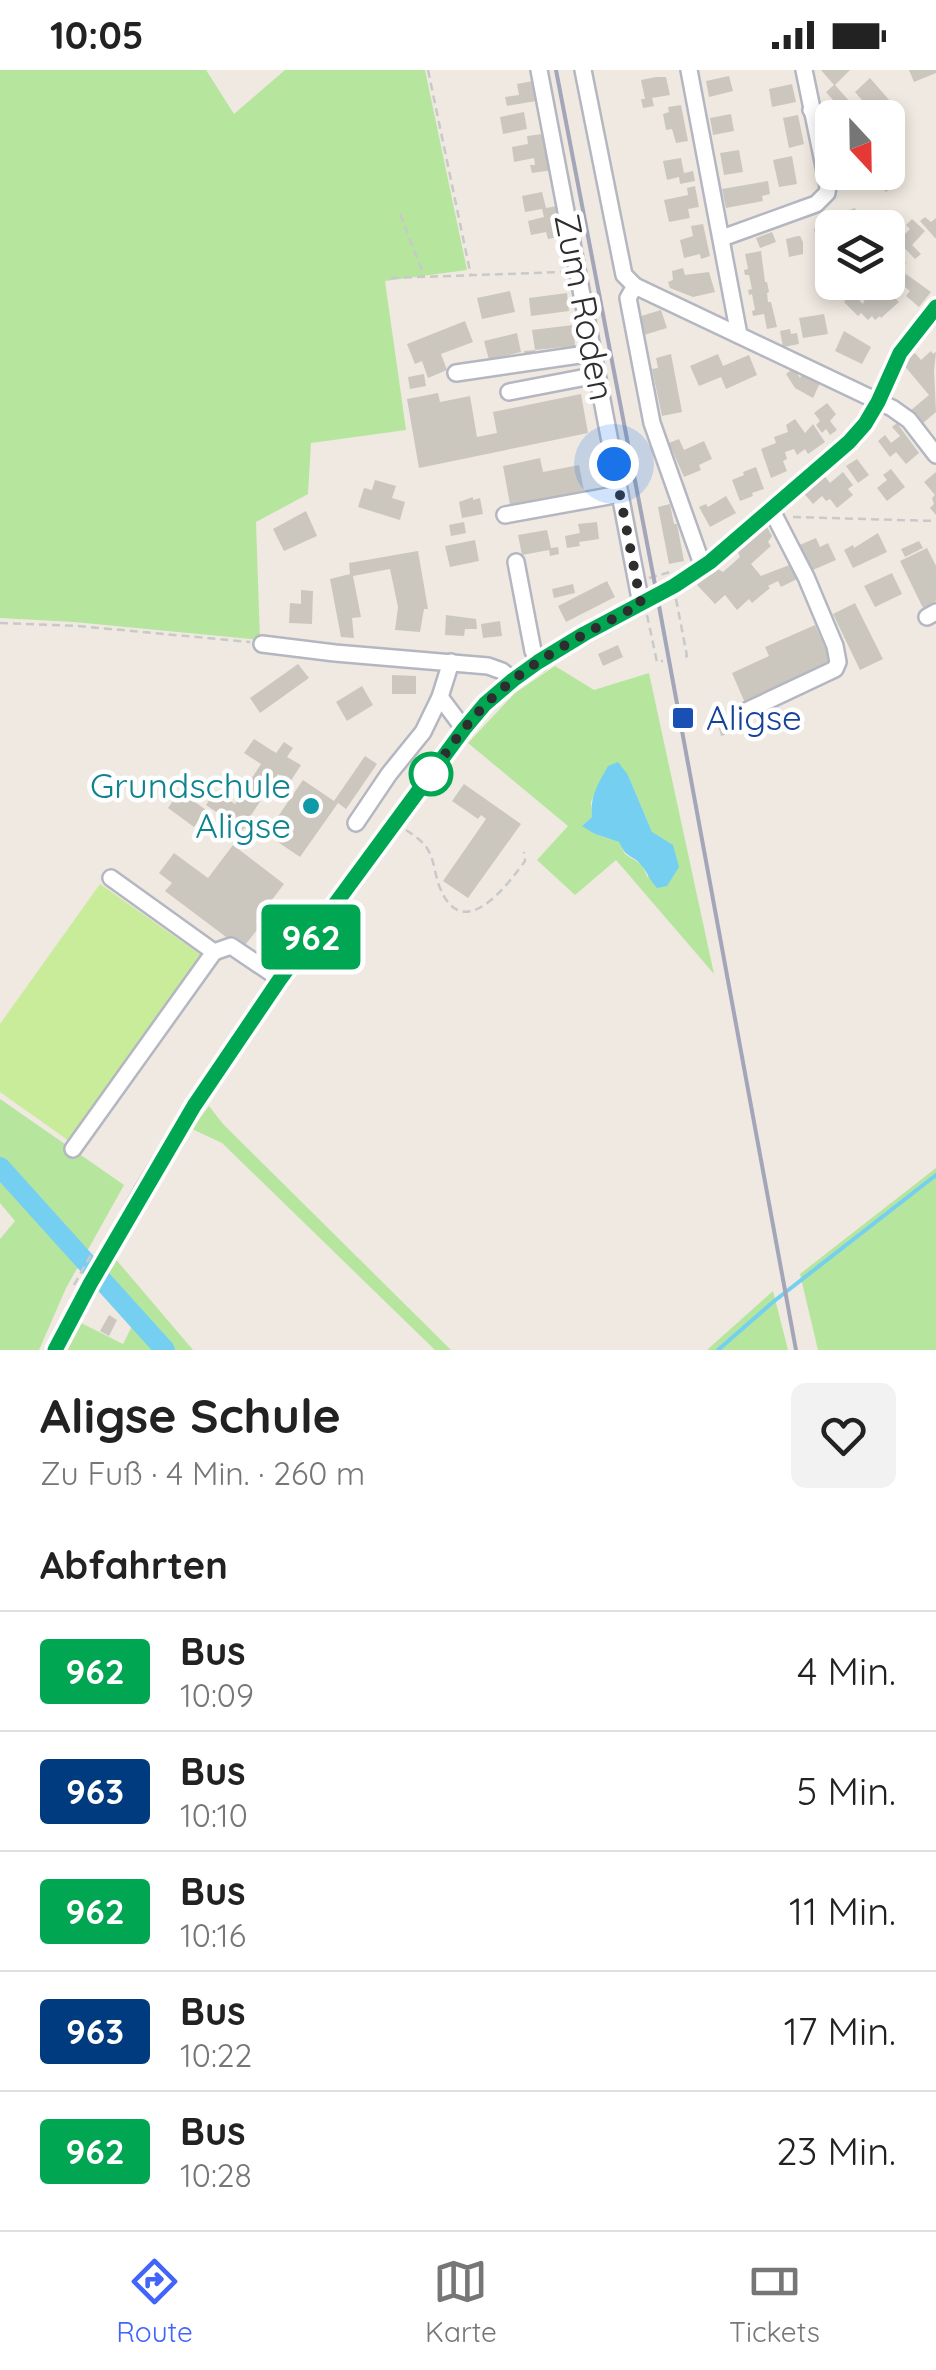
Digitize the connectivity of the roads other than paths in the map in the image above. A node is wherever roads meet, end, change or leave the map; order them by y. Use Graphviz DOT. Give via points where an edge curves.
graph roads {
  1 [pos="539,70"];
  2 [pos="583,70"];
  3 [pos="804,70"];
  4 [pos="691,71"];
  5 [pos="811,110"];
  6 [pos="815,112"];
  7 [pos="722,238"];
  8 [pos="635,286"];
  9 [pos="936,307"];
  10 [pos="739,334"];
  11 [pos="593,353"];
  12 [pos="456,374"];
  13 [pos="598,375"];
  14 [pos="509,392"];
  15 [pos="878,402"];
  16 [pos="936,455"];
  17 [pos="620,494"];
  18 [pos="773,512"];
  19 [pos="505,515"];
  20 [pos="516,562"];
  21 [pos="703,567"];
  22 [pos="641,604"];
  23 [pos="262,644"];
  24 [pos="451,662"];
  25 [pos="538,662"];
  26 [pos="513,680"];
  27 [pos="440,697"];
  28 [pos="748,710"];
  29 [pos="464,729"];
  30 [pos="356,823"];
  31 [pos="111,878"];
  32 [pos="214,952"];
  33 [pos="280,979"];
  34 [pos="72,1149"];
  35 [pos="54,1350"];
  1 -- 11 [label="street, Zum Roden"];
  2 -- 8 [label="street" via="624,275"];
  3 -- 5 [label="street"];
  4 -- 7 [label="street"];
  5 -- 6 [label="street"];
  5 -- 7 [label="street" via="828,186 822,200"];
  7 -- 10 [label="street"];
  8 -- 10 [label="street"];
  8 -- 21 [label="street" via="628,298 652,423"];
  9 -- 15 [label="street" via="900,353"];
  10 -- 15 [label="street"];
  11 -- 12 [label="street"];
  11 -- 13 [label="street, Zum Roden"];
  13 -- 14 [label="street"];
  13 -- 17 [label="street, Zum Roden"];
  15 -- 16 [label="street" via="908,420"];
  15 -- 18 [label="street" via="849,442"];
  17 -- 19 [label="street"];
  17 -- 22 [label="street, Zum Roden"];
  18 -- 21 [label="street"];
  18 -- 28 [label="street" via="838,662"];
  20 -- 25 [label="street"];
  21 -- 22 [label="street"];
  22 -- 25 [label="street"];
  23 -- 24 [label="street"];
  24 -- 26 [label="street" via="488,666"];
  24 -- 27 [label="street"];
  25 -- 26 [label="street"];
  26 -- 29 [label="street"];
  27 -- 29 [label="street"];
  27 -- 30 [label="street" via="423,732"];
  29 -- 33 [label="street"];
  31 -- 32 [label="street"];
  32 -- 33 [label="street" via="231,946"];
  32 -- 34 [label="street"];
  33 -- 35 [label="street" via="98,1256"];
}
